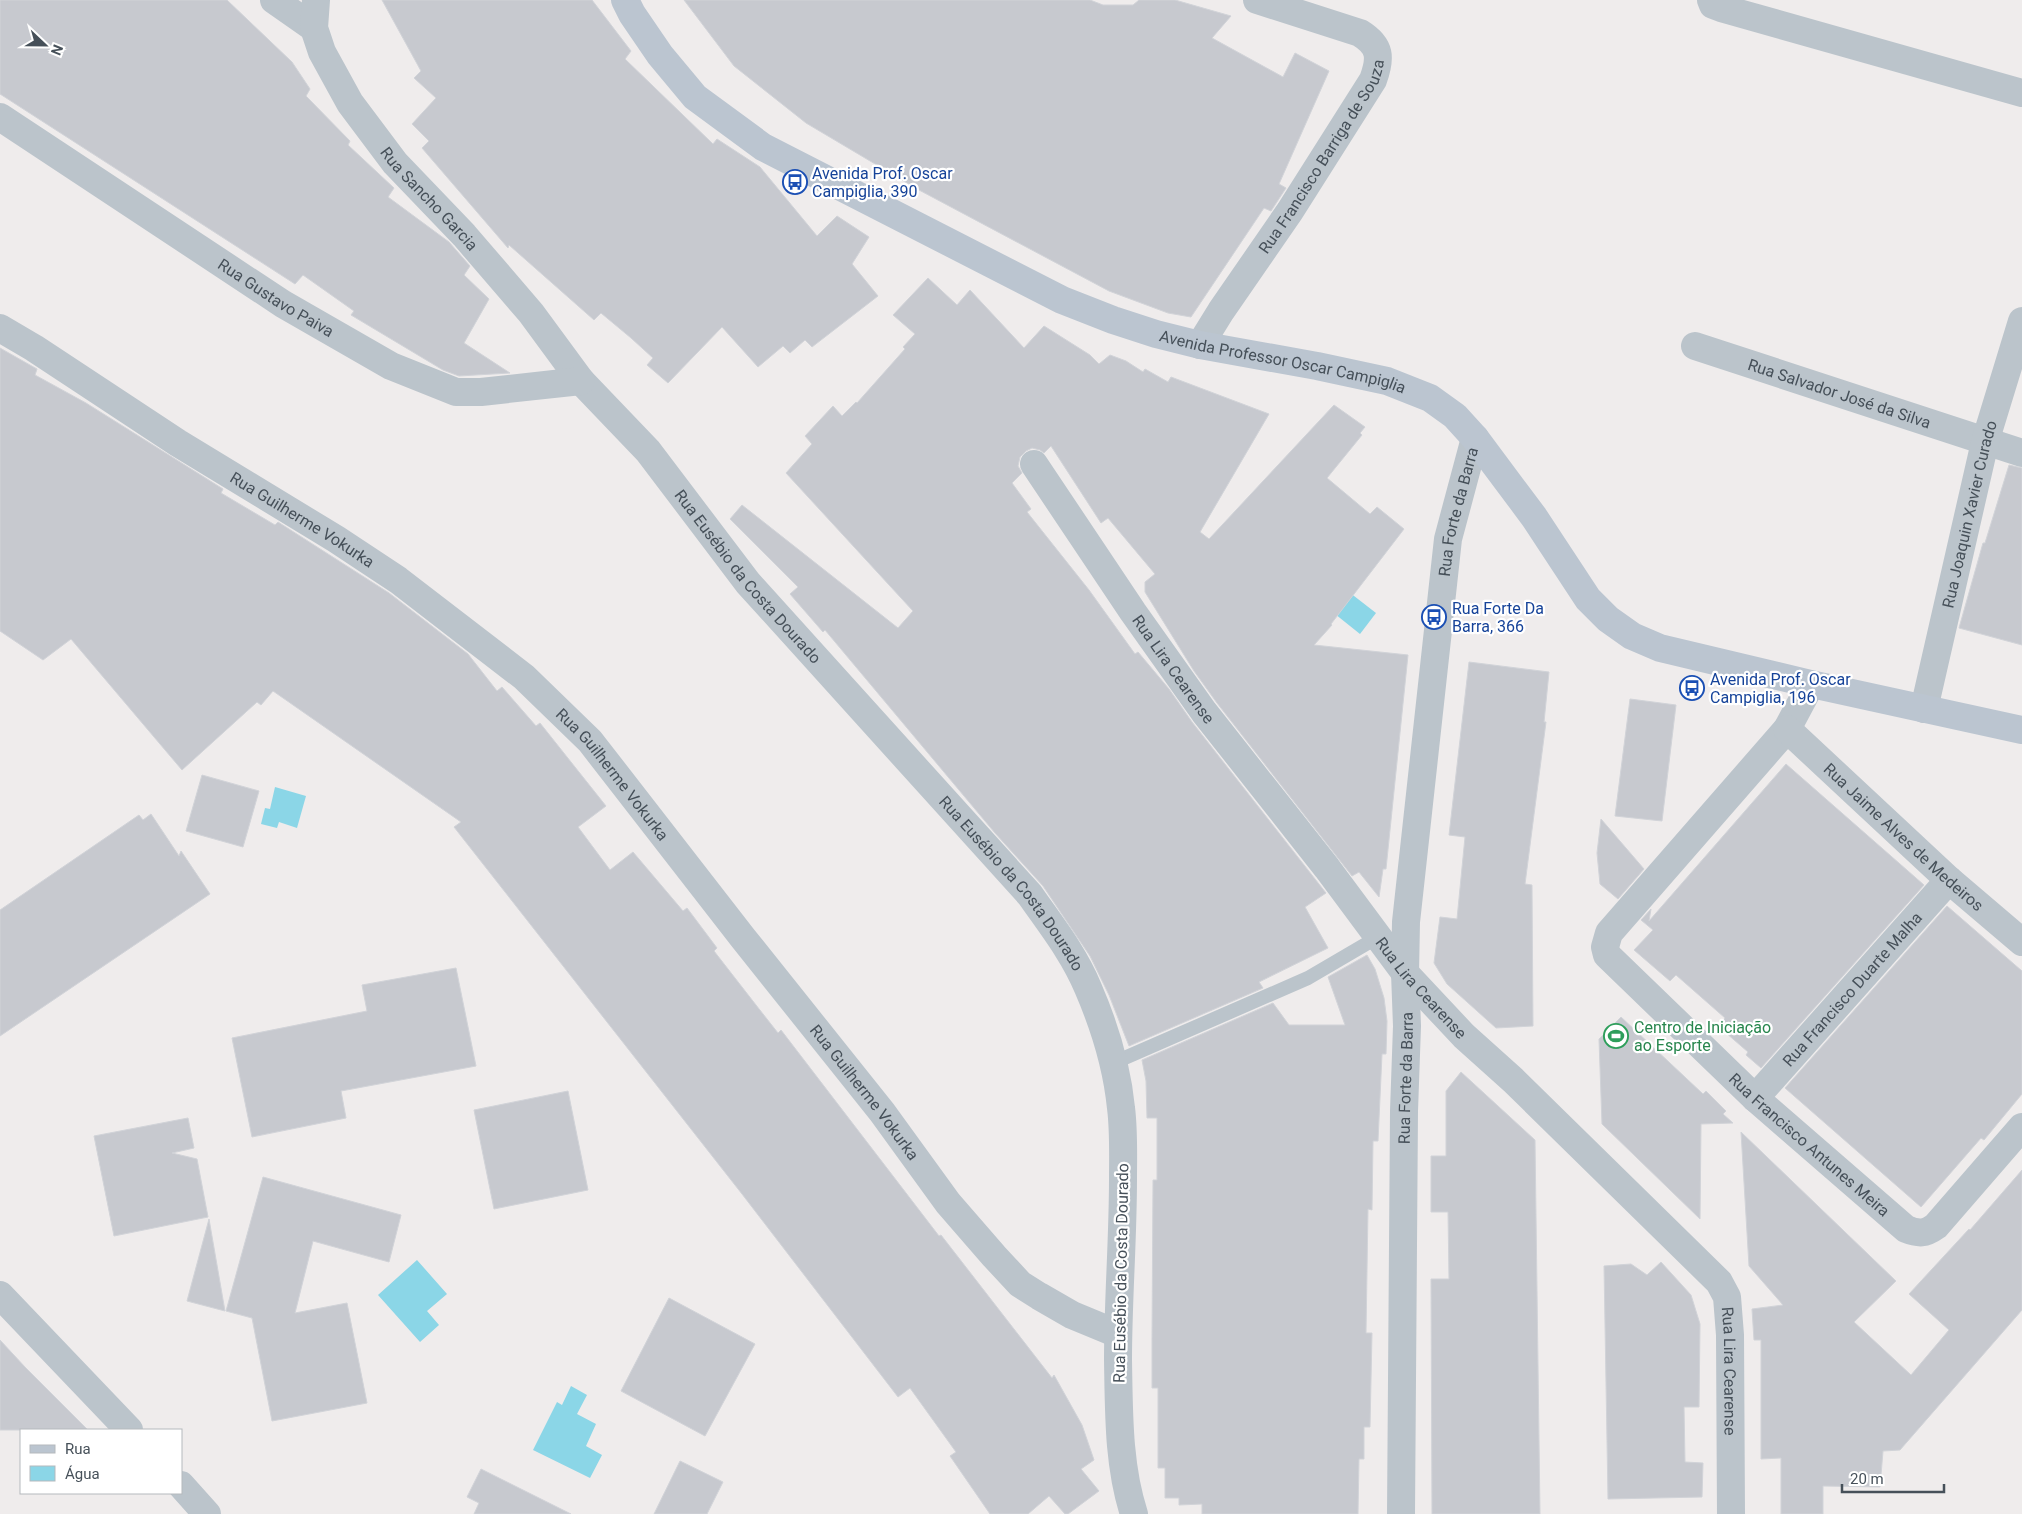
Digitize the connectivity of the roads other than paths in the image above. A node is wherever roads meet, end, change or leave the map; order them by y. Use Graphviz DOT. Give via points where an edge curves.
graph roads {
  1 [pos="274,0"];
  2 [pos="316,0"];
  3 [pos="626,0"];
  4 [pos="1257,0"];
  5 [pos="1711,0"];
  6 [pos="314,28"];
  7 [pos="2022,93"];
  8 [pos="0,117"];
  9 [pos="2022,321"];
  10 [pos="0,328"];
  11 [pos="1200,345"];
  12 [pos="1695,346"];
  13 [pos="581,381"];
  14 [pos="1475,438"];
  15 [pos="1985,442"];
  16 [pos="2022,453"];
  17 [pos="1034,464"];
  18 [pos="1811,684"];
  19 [pos="1924,709"];
  20 [pos="1787,729"];
  21 [pos="2022,730"];
  22 [pos="1949,880"];
  23 [pos="1378,937"];
  24 [pos="2022,942"];
  25 [pos="1405,973"];
  26 [pos="1114,1063"];
  27 [pos="1755,1098"];
  28 [pos="2022,1127"];
  29 [pos="0,1294"];
  30 [pos="1118,1334"];
  31 [pos="128,1429"];
  32 [pos="182,1486"];
  33 [pos="199,1511"];
  34 [pos="1134,1514"];
  35 [pos="1401,1514"];
  36 [pos="1731,1514"];
  1 -- 6 [label="street"];
  2 -- 6 [label="street, Rua Sancho Garcia"];
  3 -- 11 [label="street, Avenida Professor Oscar Campiglia" via="660,54 695,97 763,147 1062,300 1113,320"];
  4 -- 11 [label="street, Rua Francisco Barriga de Souza" via="1360,33 1372,40 1377,50 1378,65 1373,80 1295,203"];
  5 -- 7 [label="street" via="1721,8"];
  6 -- 13 [label="street, Rua Sancho Garcia" via="322,52 350,103 395,163 464,235 531,313"];
  8 -- 13 [label="street, Rua Gustavo Paiva" via="283,304 391,366 456,392"];
  9 -- 15 [label="street, Rua Joaquin Xavier Curado"];
  10 -- 30 [label="street, Rua Guilherme Vokurka" via="178,443 336,539 524,677 590,741 882,1112 948,1204 994,1256 1020,1284 1039,1296 1072,1315"];
  11 -- 14 [label="street, Avenida Professor Oscar Campiglia" via="1387,381 1430,398 1455,416"];
  12 -- 15 [label="street, Rua Salvador José da Silva"];
  13 -- 26 [label="street, Rua Eusébio da Costa Dourado" via="648,451 748,583 1030,895 1069,951 1088,987"];
  14 -- 18 [label="street, Avenida Professor Oscar Campiglia" via="1534,517 1588,598 1608,619 1632,636 1660,648"];
  14 -- 25 [label="street, Rua Forte da Barra" via="1448,539 1406,922"];
  15 -- 16 [label="street, Rua Salvador José da Silva"];
  15 -- 19 [label="street, Rua Joaquin Xavier Curado"];
  17 -- 23 [label="street, Rua Lira Cearense" via="1204,712"];
  18 -- 19 [label="street, Avenida Professor Oscar Campiglia"];
  18 -- 20 [label="street, Rua Francisco Antunes Meira"];
  19 -- 21 [label="street, Avenida Professor Oscar Campiglia"];
  20 -- 22 [label="street, Rua Jaime Alves de Medeiros"];
  20 -- 27 [label="street, Rua Francisco Antunes Meira" via="1609,933 1605,947 1607,955"];
  22 -- 24 [label="street, Rua Jaime Alves de Medeiros"];
  22 -- 27 [label="street, Rua Francisco Duarte Malha"];
  23 -- 25 [label="street, Rua Lira Cearense"];
  23 -- 26 [label="lane" via="1308,978"];
  25 -- 35 [label="street, Rua Forte da Barra"];
  25 -- 36 [label="street, Rua Lira Cearense" via="1464,1036 1719,1282 1727,1297 1730,1335"];
  26 -- 30 [label="street, Rua Eusébio da Costa Dourado" via="1122,1109 1123,1153"];
  27 -- 28 [label="street, Rua Francisco Antunes Meira" via="1906,1229 1916,1233 1925,1233 1936,1226"];
  29 -- 31 [label="street"];
  30 -- 34 [label="street, Rua Eusébio da Costa Dourado" via="1123,1464"];
  32 -- 33 [label="street"];
}
